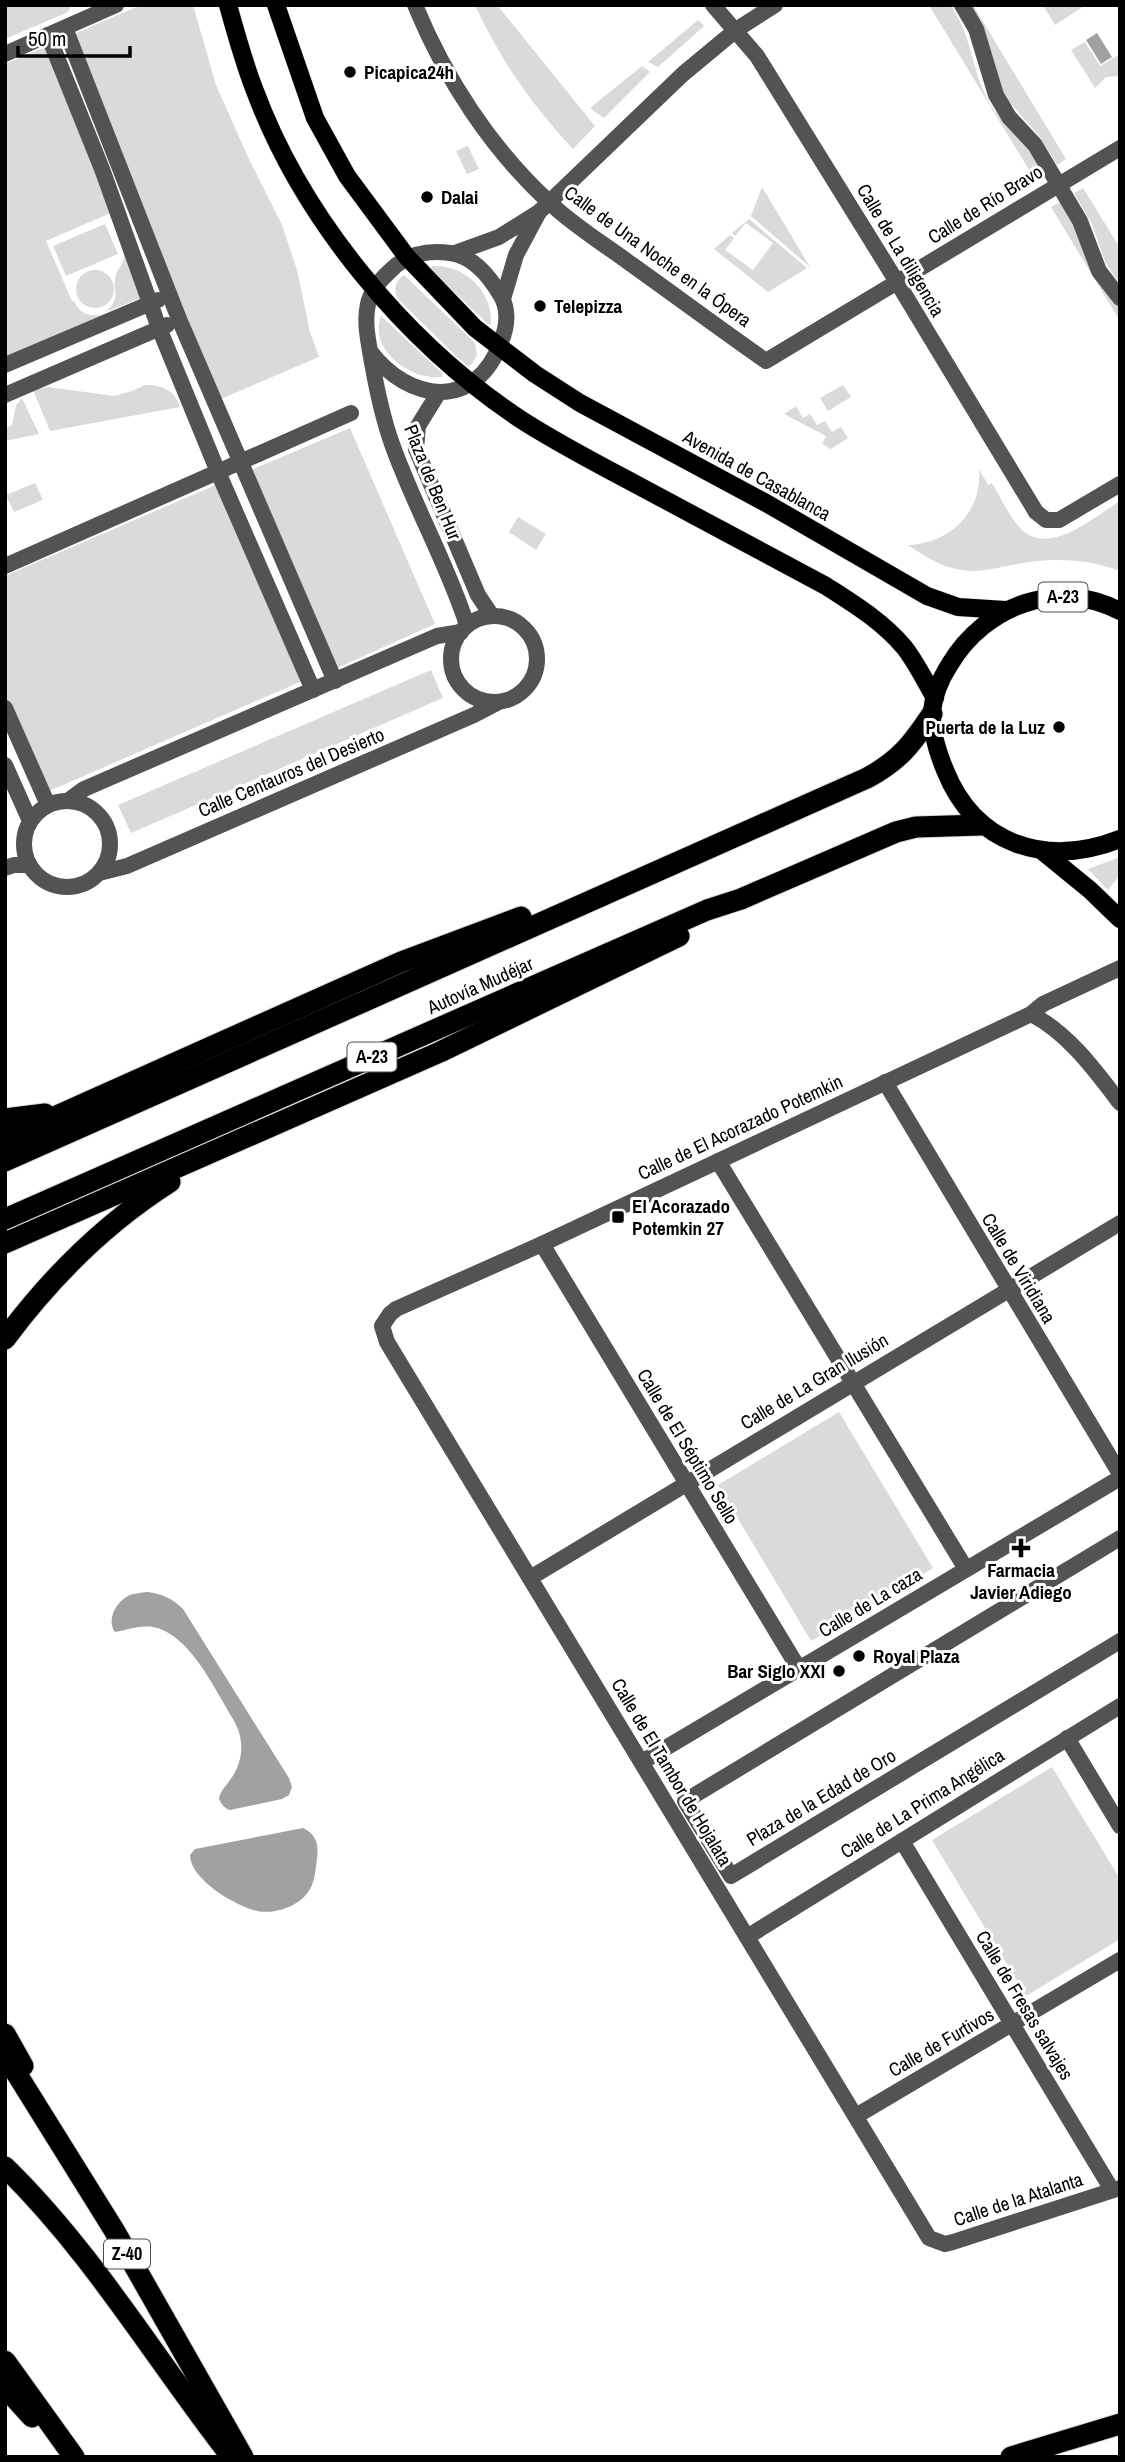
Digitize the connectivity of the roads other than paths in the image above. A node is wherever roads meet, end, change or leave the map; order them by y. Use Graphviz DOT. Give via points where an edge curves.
graph roads {
  1 [pos="78,5"];
  2 [pos="116,5"];
  3 [pos="228,5"];
  4 [pos="276,5"];
  5 [pos="415,5"];
  6 [pos="713,5"];
  7 [pos="775,5"];
  8 [pos="962,5"];
  9 [pos="69,26"];
  10 [pos="736,30"];
  11 [pos="48,35"];
  12 [pos="5,54"];
  13 [pos="1120,148"];
  14 [pos="1058,183"];
  15 [pos="544,207"];
  16 [pos="454,254"];
  17 [pos="407,257"];
  18 [pos="897,282"];
  19 [pos="374,289"];
  20 [pos="170,295"];
  21 [pos="1120,298"];
  22 [pos="503,299"];
  23 [pos="151,303"];
  24 [pos="179,320"];
  25 [pos="159,328"];
  26 [pos="499,347"];
  27 [pos="370,351"];
  28 [pos="765,361"];
  29 [pos="5,365"];
  30 [pos="471,382"];
  31 [pos="439,392"];
  32 [pos="5,395"];
  33 [pos="351,413"];
  34 [pos="241,461"];
  35 [pos="218,472"];
  36 [pos="1120,484"];
  37 [pos="5,566"];
  38 [pos="1005,610"];
  39 [pos="1120,611"];
  40 [pos="492,616"];
  41 [pos="464,628"];
  42 [pos="335,681"];
  43 [pos="313,690"];
  44 [pos="497,703"];
  45 [pos="933,706"];
  46 [pos="5,708"];
  47 [pos="5,765"];
  48 [pos="69,800"];
  49 [pos="48,805"];
  50 [pos="30,821"];
  51 [pos="981,825"];
  52 [pos="1120,839"];
  53 [pos="1041,850"];
  54 [pos="29,864"];
  55 [pos="5,868"];
  56 [pos="99,873"];
  57 [pos="639,878"];
  58 [pos="741,899"];
  59 [pos="1120,919"];
  60 [pos="1120,968"];
  61 [pos="1031,1013"];
  62 [pos="885,1082"];
  63 [pos="1120,1103"];
  64 [pos="74,1109"];
  65 [pos="5,1119"];
  66 [pos="267,1128"];
  67 [pos="5,1139"];
  68 [pos="5,1161"];
  69 [pos="718,1161"];
  70 [pos="5,1219"];
  71 [pos="1120,1223"];
  72 [pos="5,1242"];
  73 [pos="542,1244"];
  74 [pos="1007,1289"];
  75 [pos="382,1326"];
  76 [pos="5,1339"];
  77 [pos="853,1382"];
  78 [pos="1120,1476"];
  79 [pos="687,1483"];
  80 [pos="1120,1538"];
  81 [pos="966,1569"];
  82 [pos="530,1578"];
  83 [pos="1120,1641"];
  84 [pos="799,1669"];
  85 [pos="1120,1706"];
  86 [pos="1067,1738"];
  87 [pos="642,1762"];
  88 [pos="1120,1826"];
  89 [pos="902,1841"];
  90 [pos="747,1937"];
  91 [pos="1120,1960"];
  92 [pos="1012,2025"];
  93 [pos="5,2034"];
  94 [pos="5,2056"];
  95 [pos="856,2116"];
  96 [pos="5,2167"];
  97 [pos="1116,2189"];
  98 [pos="114,2230"];
  99 [pos="929,2238"];
  100 [pos="5,2361"];
  101 [pos="5,2388"];
  102 [pos="1120,2424"];
  103 [pos="67,2457"];
  104 [pos="74,2457"];
  105 [pos="232,2457"];
  106 [pos="243,2457"];
  107 [pos="1011,2457"];
  1 -- 9 [label="street"];
  2 -- 9 [label="street"];
  3 -- 19 [label="main road" via="255,92 280,147 345,252"];
  4 -- 17 [label="main road, Avenida de Casablanca" via="315,118 346,176"];
  5 -- 15 [label="street, Calle de Una Noche en la Ópera" via="461,96"];
  6 -- 10 [label="street, Calle de La diligencia"];
  7 -- 10 [label="street"];
  8 -- 14 [label="street" via="976,29 996,95"];
  9 -- 11 [label="street"];
  9 -- 20 [label="street"];
  10 -- 15 [label="street" via="683,74"];
  10 -- 18 [label="street, Calle de La diligencia" via="757,56"];
  11 -- 12 [label="street"];
  11 -- 23 [label="street"];
  13 -- 14 [label="street, Calle de Río Bravo"];
  14 -- 18 [label="street, Calle de Río Bravo"];
  14 -- 21 [label="street" via="1080,221 1099,271"];
  15 -- 16 [label="street" via="499,237"];
  15 -- 22 [label="street" via="516,255"];
  15 -- 28 [label="street, Calle de Una Noche en la Ópera"];
  16 -- 17 [label="street"];
  16 -- 22 [label="street" via="485,273"];
  17 -- 19 [label="street"];
  17 -- 26 [label="main road, Avenida de Casablanca"];
  18 -- 28 [label="street, Calle de Río Bravo"];
  18 -- 36 [label="street, Calle de La diligencia" via="1032,507 1046,520 1063,518"];
  19 -- 27 [label="street" via="366,314"];
  19 -- 30 [label="main road"];
  20 -- 23 [label="street"];
  20 -- 24 [label="street"];
  22 -- 26 [label="street" via="506,321"];
  23 -- 25 [label="street"];
  23 -- 29 [label="street"];
  24 -- 25 [label="street"];
  24 -- 34 [label="street"];
  25 -- 32 [label="street"];
  25 -- 35 [label="street"];
  26 -- 30 [label="street"];
  26 -- 38 [label="main road, Avenida de Casablanca" via="580,403 927,596 958,607"];
  27 -- 31 [label="street" via="397,379"];
  27 -- 41 [label="street, Plaza de Ben Hur" via="393,445 454,588"];
  30 -- 31 [label="street"];
  30 -- 45 [label="main road" via="570,449 826,586 864,611 903,646"];
  31 -- 40 [label="street, Plaza de Ben Hur" via="418,426 416,449 478,595"];
  33 -- 34 [label="street"];
  34 -- 35 [label="street"];
  34 -- 42 [label="street"];
  35 -- 37 [label="street"];
  35 -- 43 [label="street"];
  38 -- 39 [label="main road, A-23" via="1064,597"];
  38 -- 45 [label="main road, A-23" via="962,645 945,671"];
  40 -- 41 [label="street"];
  40 -- 44 [label="street" via="518,623 528,632 538,657 531,683 522,693"];
  41 -- 42 [label="street"];
  41 -- 44 [label="street" via="451,654 455,679 472,697"];
  42 -- 43 [label="street"];
  43 -- 48 [label="street" via="84,789"];
  44 -- 56 [label="street, Calle Centauros del Desierto" via="127,866"];
  45 -- 51 [label="main road, A-23" via="937,746 950,783"];
  45 -- 57 [label="highway, Autovía Mudéjar / A-23" via="904,753 886,768"];
  46 -- 49 [label="street"];
  47 -- 50 [label="street"];
  48 -- 49 [label="street"];
  48 -- 56 [label="street" via="90,807 109,832 109,854"];
  49 -- 50 [label="street"];
  50 -- 54 [label="street" via="24,839"];
  51 -- 53 [label="main road, A-23"];
  51 -- 58 [label="highway, Autovía Mudéjar / A-23" via="896,832"];
  52 -- 53 [label="main road, A-23" via="1097,848"];
  53 -- 59 [label="main road"];
  54 -- 55 [label="street"];
  54 -- 56 [label="street" via="45,881 64,887 85,883"];
  57 -- 64 [label="highway" via="607,884 401,962"];
  57 -- 68 [label="highway, Autovía Mudéjar / A-23"];
  58 -- 66 [label="highway" via="674,940 440,1052"];
  58 -- 70 [label="highway, Autovía Mudéjar / A-23"];
  60 -- 61 [label="street, Calle de El Acorazado Potemkin"];
  61 -- 62 [label="street, Calle de El Acorazado Potemkin"];
  61 -- 63 [label="street" via="1060,1033"];
  62 -- 69 [label="street, Calle de El Acorazado Potemkin"];
  62 -- 74 [label="street, Calle de Viridiana"];
  64 -- 65 [label="highway"];
  64 -- 67 [label="highway"];
  66 -- 72 [label="highway"];
  66 -- 76 [label="highway" via="137,1203 75,1255"];
  69 -- 73 [label="street, Calle de El Acorazado Potemkin"];
  69 -- 77 [label="street"];
  71 -- 74 [label="street, Calle de La Gran Ilusión"];
  73 -- 75 [label="street, Calle de El Acorazado Potemkin" via="396,1310"];
  73 -- 79 [label="street, Calle de El Séptimo Sello"];
  74 -- 77 [label="street, Calle de La Gran Ilusión"];
  74 -- 78 [label="street, Calle de Viridiana"];
  75 -- 82 [label="street, Calle de El Tambor de Hojalata" via="387,1342"];
  77 -- 79 [label="street, Calle de La Gran Ilusión"];
  77 -- 81 [label="street"];
  78 -- 81 [label="street, Calle de La caza"];
  79 -- 82 [label="street, Calle de La Gran Ilusión"];
  79 -- 84 [label="street, Calle de El Séptimo Sello"];
  80 -- 83 [label="street, Plaza de la Edad de Oro" via="685,1801 731,1877"];
  81 -- 84 [label="street, Calle de La caza"];
  82 -- 87 [label="street, Calle de El Tambor de Hojalata"];
  84 -- 87 [label="street, Calle de La caza"];
  85 -- 86 [label="street, Calle de La Prima Angélica"];
  86 -- 88 [label="street"];
  86 -- 89 [label="street, Calle de La Prima Angélica"];
  87 -- 90 [label="street, Calle de El Tambor de Hojalata"];
  89 -- 90 [label="street, Calle de La Prima Angélica"];
  89 -- 92 [label="street, Calle de Fresas salvajes"];
  90 -- 95 [label="street, Calle de El Tambor de Hojalata"];
  91 -- 92 [label="street, Calle de Furtivos"];
  92 -- 95 [label="street, Calle de Furtivos"];
  92 -- 97 [label="street, Calle de Fresas salvajes"];
  93 -- 98 [label="highway"];
  94 -- 98 [label="highway, Z-40"];
  95 -- 99 [label="street, Calle de El Tambor de Hojalata"];
  96 -- 105 [label="highway" via="41,2202 114,2295"];
  97 -- 99 [label="street, Calle de la Atalanta" via="953,2242"];
  98 -- 106 [label="highway, Z-40"];
  100 -- 104 [label="highway"];
  101 -- 103 [label="highway"];
  102 -- 107 [label="highway"];
}
